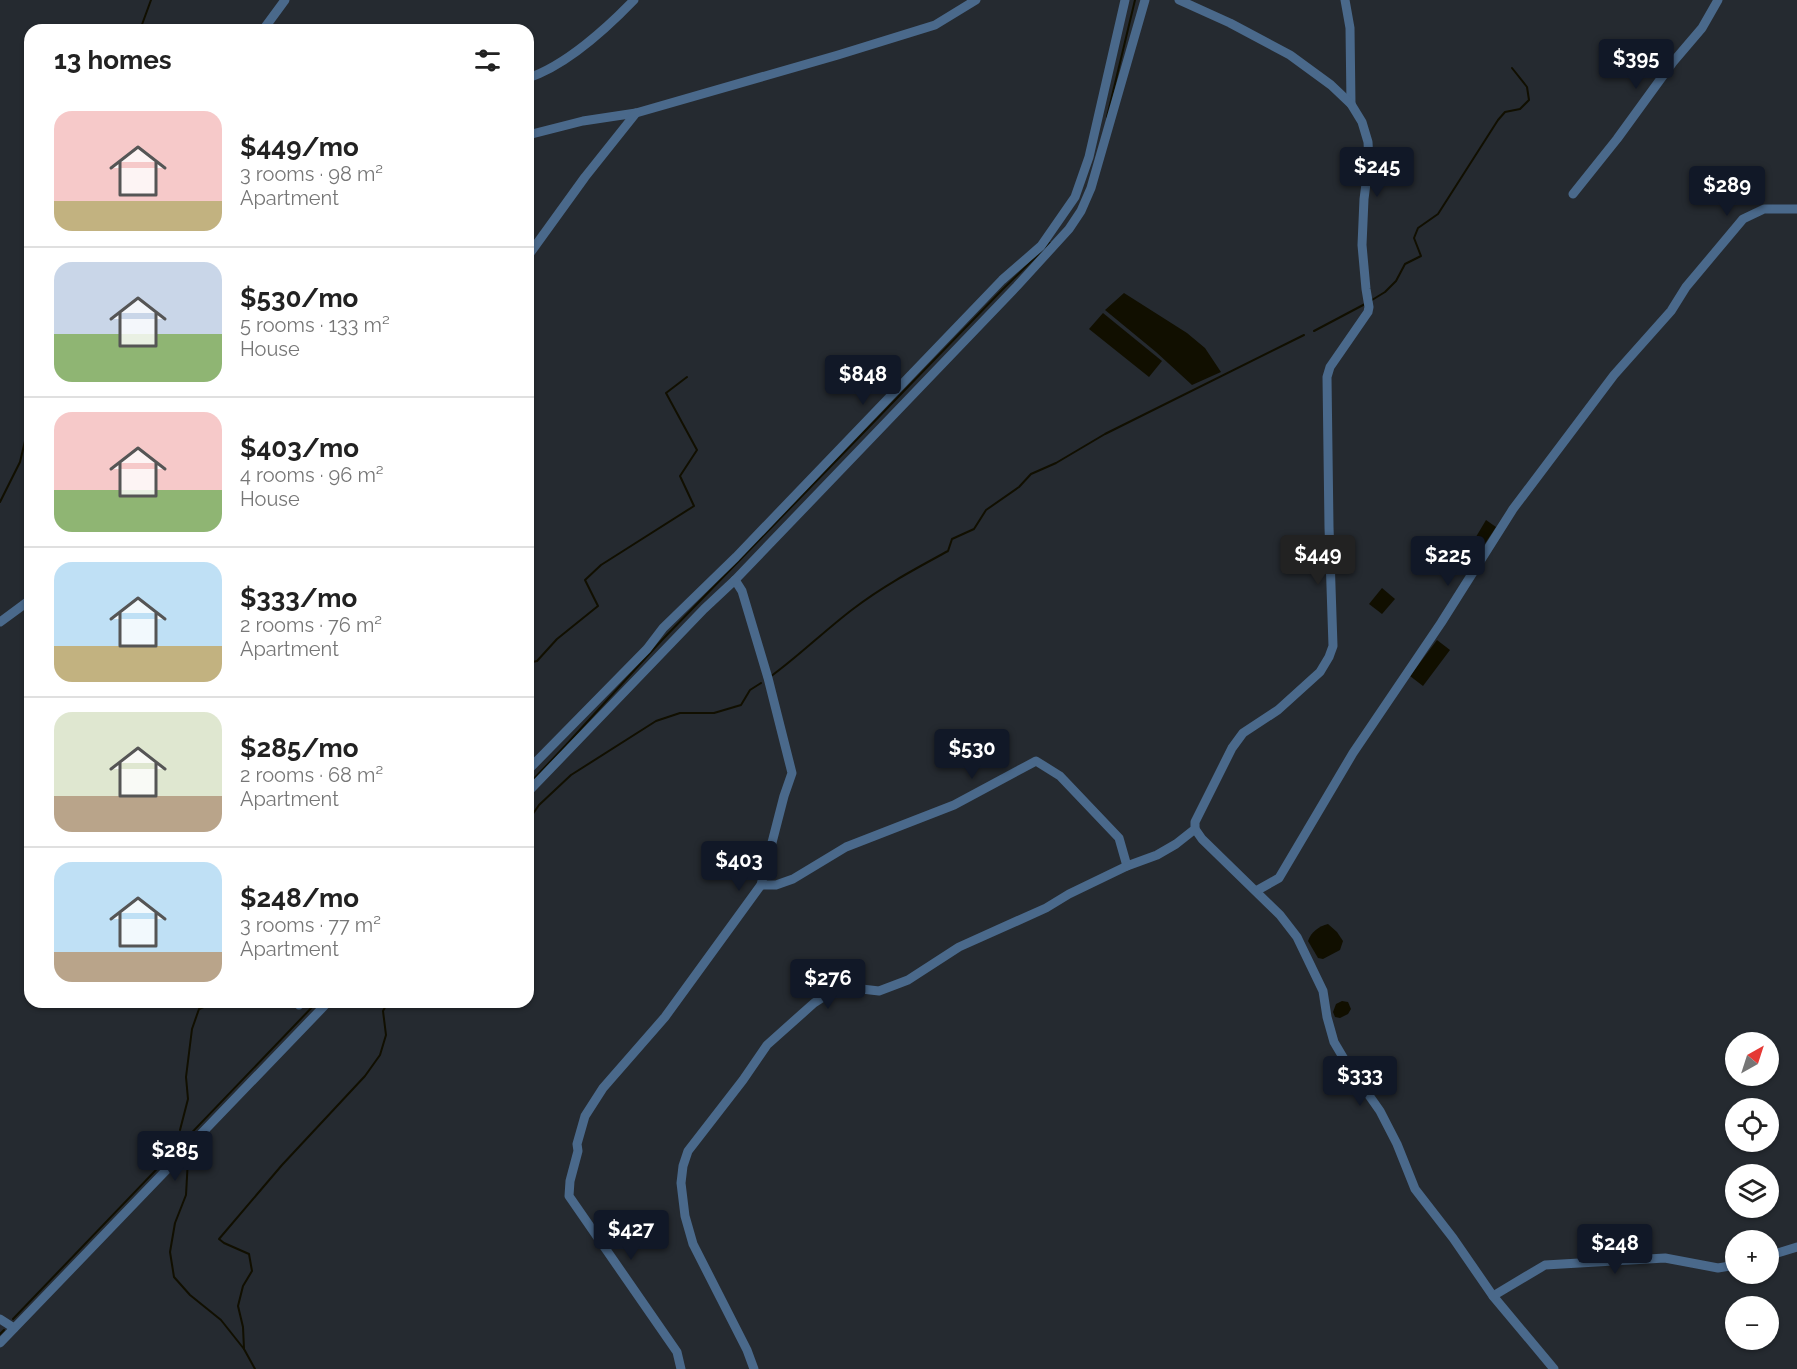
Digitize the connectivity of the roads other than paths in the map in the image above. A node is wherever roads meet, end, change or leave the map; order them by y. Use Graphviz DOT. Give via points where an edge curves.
graph roads {
  1 [pos="285,0"];
  2 [pos="634,0"];
  3 [pos="976,0"];
  4 [pos="1125,0"];
  5 [pos="1145,0"];
  6 [pos="1179,0"];
  7 [pos="1345,0"];
  8 [pos="1718,0"];
  9 [pos="267,24"];
  10 [pos="534,75"];
  11 [pos="1351,104"];
  12 [pos="636,113"];
  13 [pos="534,133"];
  14 [pos="1573,194"];
  15 [pos="1797,209"];
  16 [pos="534,248"];
  17 [pos="735,580"];
  18 [pos="24,604"];
  19 [pos="0,622"];
  20 [pos="534,764"];
  21 [pos="534,786"];
  22 [pos="1195,829"];
  23 [pos="1127,866"];
  24 [pos="761,885"];
  25 [pos="1256,891"];
  26 [pos="322,1008"];
  27 [pos="1797,1247"];
  28 [pos="1779,1253"];
  29 [pos="1725,1266"];
  30 [pos="1493,1296"];
  31 [pos="0,1319"];
  32 [pos="14,1328"];
  33 [pos="0,1343"];
  34 [pos="681,1369"];
  35 [pos="754,1369"];
  36 [pos="1554,1369"];
  1 -- 9 [label="street"];
  2 -- 10 [label="street" via="588,42"];
  3 -- 12 [label="street" via="935,25"];
  4 -- 20 [label="street" via="1089,157 1075,197 1041,246 1002,280"];
  5 -- 17 [label="street" via="1091,188 1069,229"];
  6 -- 11 [label="street" via="1290,55"];
  7 -- 11 [label="street" via="1350,28"];
  8 -- 14 [label="street" via="1702,28"];
  11 -- 22 [label="street" via="1368,142 1362,245 1370,307 1330,367 1328,377 1333,646 1320,672 1278,710 1243,733 1232,748"];
  12 -- 13 [label="street"];
  12 -- 16 [label="street"];
  15 -- 25 [label="street" via="1764,208 1743,219 1614,375 1513,509 1353,753 1279,878"];
  17 -- 21 [label="street"];
  17 -- 24 [label="street" via="742,591 768,678 792,772"];
  18 -- 19 [label="street"];
  22 -- 23 [label="street" via="1157,855"];
  22 -- 25 [label="street"];
  23 -- 24 [label="street" via="1119,838 1060,776 1036,761 954,805 846,847 793,879"];
  23 -- 35 [label="street" via="958,947 894,986 879,991 853,988 831,992 814,1003 767,1045 688,1151 681,1183 693,1244"];
  24 -- 34 [label="street" via="665,1017 603,1088 585,1116 570,1181 569,1196 677,1352"];
  25 -- 30 [label="street" via="1297,937 1323,991 1334,1042 1380,1111 1414,1189"];
  26 -- 32 [label="street"];
  27 -- 28 [label="street"];
  29 -- 30 [label="street" via="1665,1258 1545,1265"];
  30 -- 36 [label="street"];
  31 -- 32 [label="street"];
  32 -- 33 [label="street"];
}
